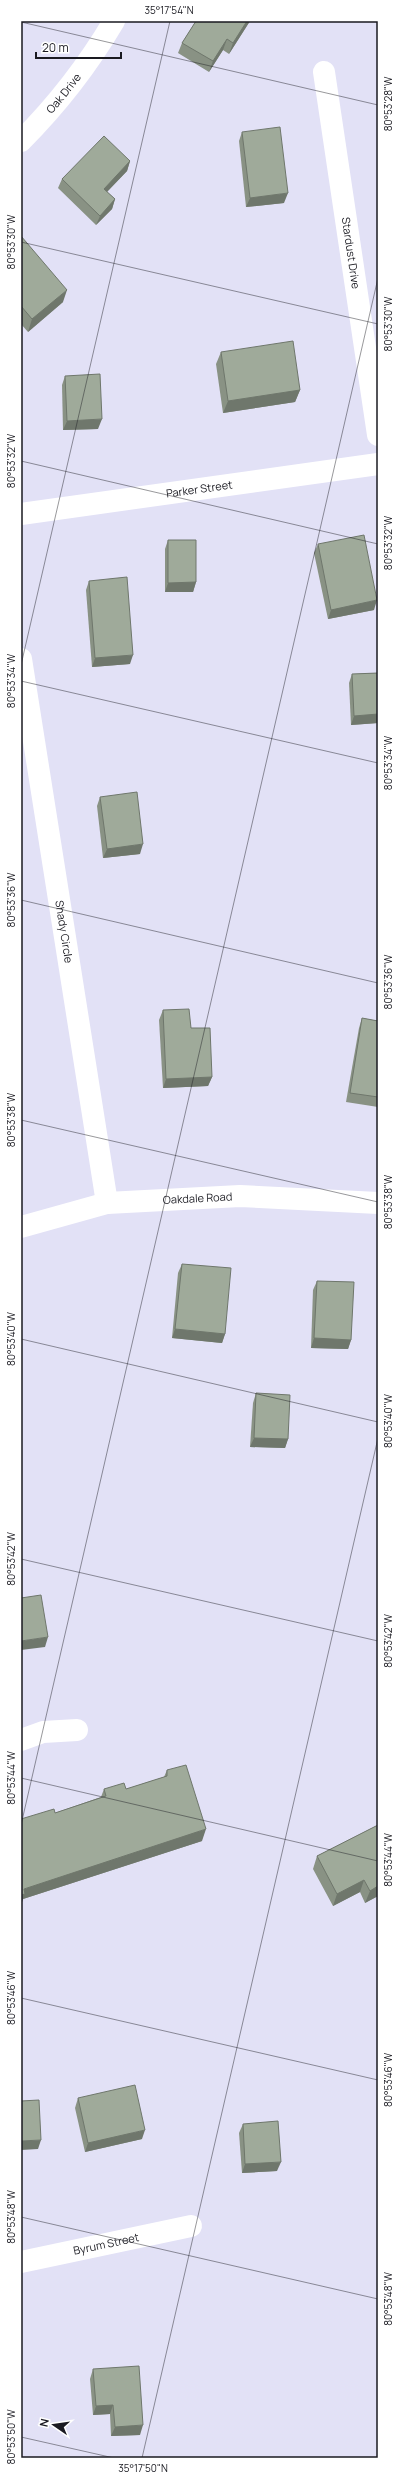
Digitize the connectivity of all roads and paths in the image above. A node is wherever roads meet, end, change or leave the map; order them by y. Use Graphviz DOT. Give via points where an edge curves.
graph roads {
  1 [pos="114,21"];
  2 [pos="324,72"];
  3 [pos="21,141"];
  4 [pos="378,435"];
  5 [pos="378,464"];
  6 [pos="21,514"];
  7 [pos="21,659"];
  8 [pos="108,1203"];
  9 [pos="378,1203"];
  10 [pos="21,1227"];
  11 [pos="77,1730"];
  12 [pos="21,1740"];
  13 [pos="191,2226"];
  14 [pos="21,2262"];
  1 -- 3 [label="street, Oak Drive" via="76,80"];
  2 -- 4 [label="street, Stardust Drive"];
  5 -- 6 [label="street, Parker Street"];
  7 -- 8 [label="street, Shady Circle"];
  8 -- 9 [label="street, Oakdale Road" via="240,1196"];
  8 -- 10 [label="street, Oakdale Road"];
  11 -- 12 [label="street" via="43,1732"];
  13 -- 14 [label="street, Byrum Street"];
}
